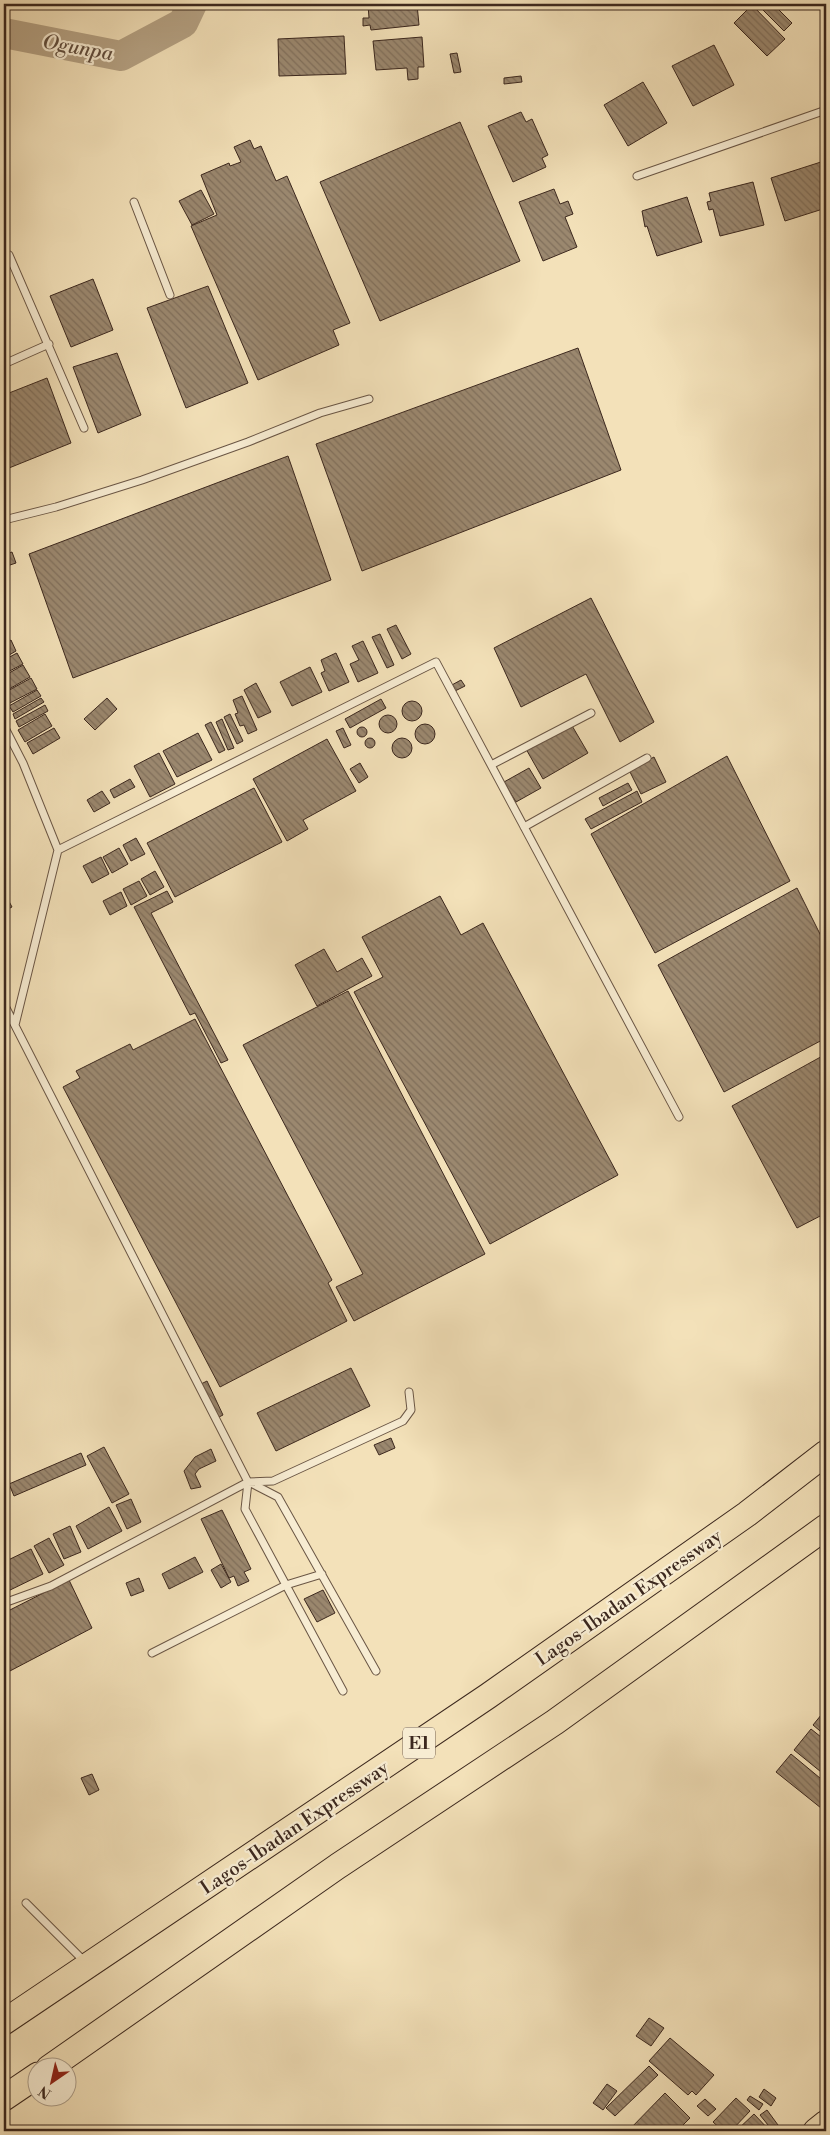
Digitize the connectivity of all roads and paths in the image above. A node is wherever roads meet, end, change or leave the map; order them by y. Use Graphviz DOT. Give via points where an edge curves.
graph roads {
  1 [pos="826,110"];
  2 [pos="637,176"];
  3 [pos="134,202"];
  4 [pos="9,254"];
  5 [pos="170,294"];
  6 [pos="48,344"];
  7 [pos="4,364"];
  8 [pos="369,399"];
  9 [pos="84,428"];
  10 [pos="4,520"];
  11 [pos="590,712"];
  12 [pos="4,726"];
  13 [pos="647,758"];
  14 [pos="491,765"];
  15 [pos="524,827"];
  16 [pos="58,850"];
  17 [pos="4,1004"];
  18 [pos="15,1025"];
  19 [pos="679,1117"];
  20 [pos="409,1392"];
  21 [pos="826,1453"];
  22 [pos="248,1482"];
  23 [pos="826,1527"];
  24 [pos="322,1574"];
  25 [pos="286,1585"];
  26 [pos="4,1604"];
  27 [pos="152,1653"];
  28 [pos="376,1671"];
  29 [pos="343,1691"];
  30 [pos="26,1903"];
  31 [pos="88,1965"];
  32 [pos="4,2022"];
  33 [pos="63,2058"];
  34 [pos="28,2082"];
  35 [pos="4,2098"];
  36 [pos="826,2122"];
  37 [pos="816,2131"];
  1 -- 2 [label="lane"];
  3 -- 5 [label="lane"];
  4 -- 6 [label="lane"];
  6 -- 7 [label="lane"];
  6 -- 9 [label="lane"];
  8 -- 10 [label="lane" via="320,413 142,480"];
  11 -- 14 [label="lane"];
  12 -- 16 [label="lane" via="23,763"];
  13 -- 15 [label="lane"];
  14 -- 15 [label="lane"];
  14 -- 16 [label="lane" via="436,662"];
  15 -- 19 [label="lane"];
  16 -- 18 [label="lane"];
  17 -- 18 [label="lane"];
  18 -- 22 [label="lane"];
  20 -- 22 [label="lane" via="411,1410 403,1421 273,1481"];
  21 -- 31 [label="highway, Lagos-Ibadan Expressway / E1" via="747,1514 488,1696"];
  22 -- 24 [label="lane" via="278,1497"];
  22 -- 25 [label="lane" via="244,1509"];
  22 -- 26 [label="lane" via="51,1586"];
  23 -- 33 [label="highway" via="555,1722 338,1866"];
  24 -- 25 [label="lane"];
  24 -- 28 [label="lane"];
  25 -- 27 [label="lane"];
  25 -- 29 [label="lane"];
  30 -- 31 [label="lane"];
  31 -- 32 [label="highway, Lagos-Ibadan Expressway / E1"];
  34 -- 35 [label="highway"];
  36 -- 37 [label="highway"];
}
